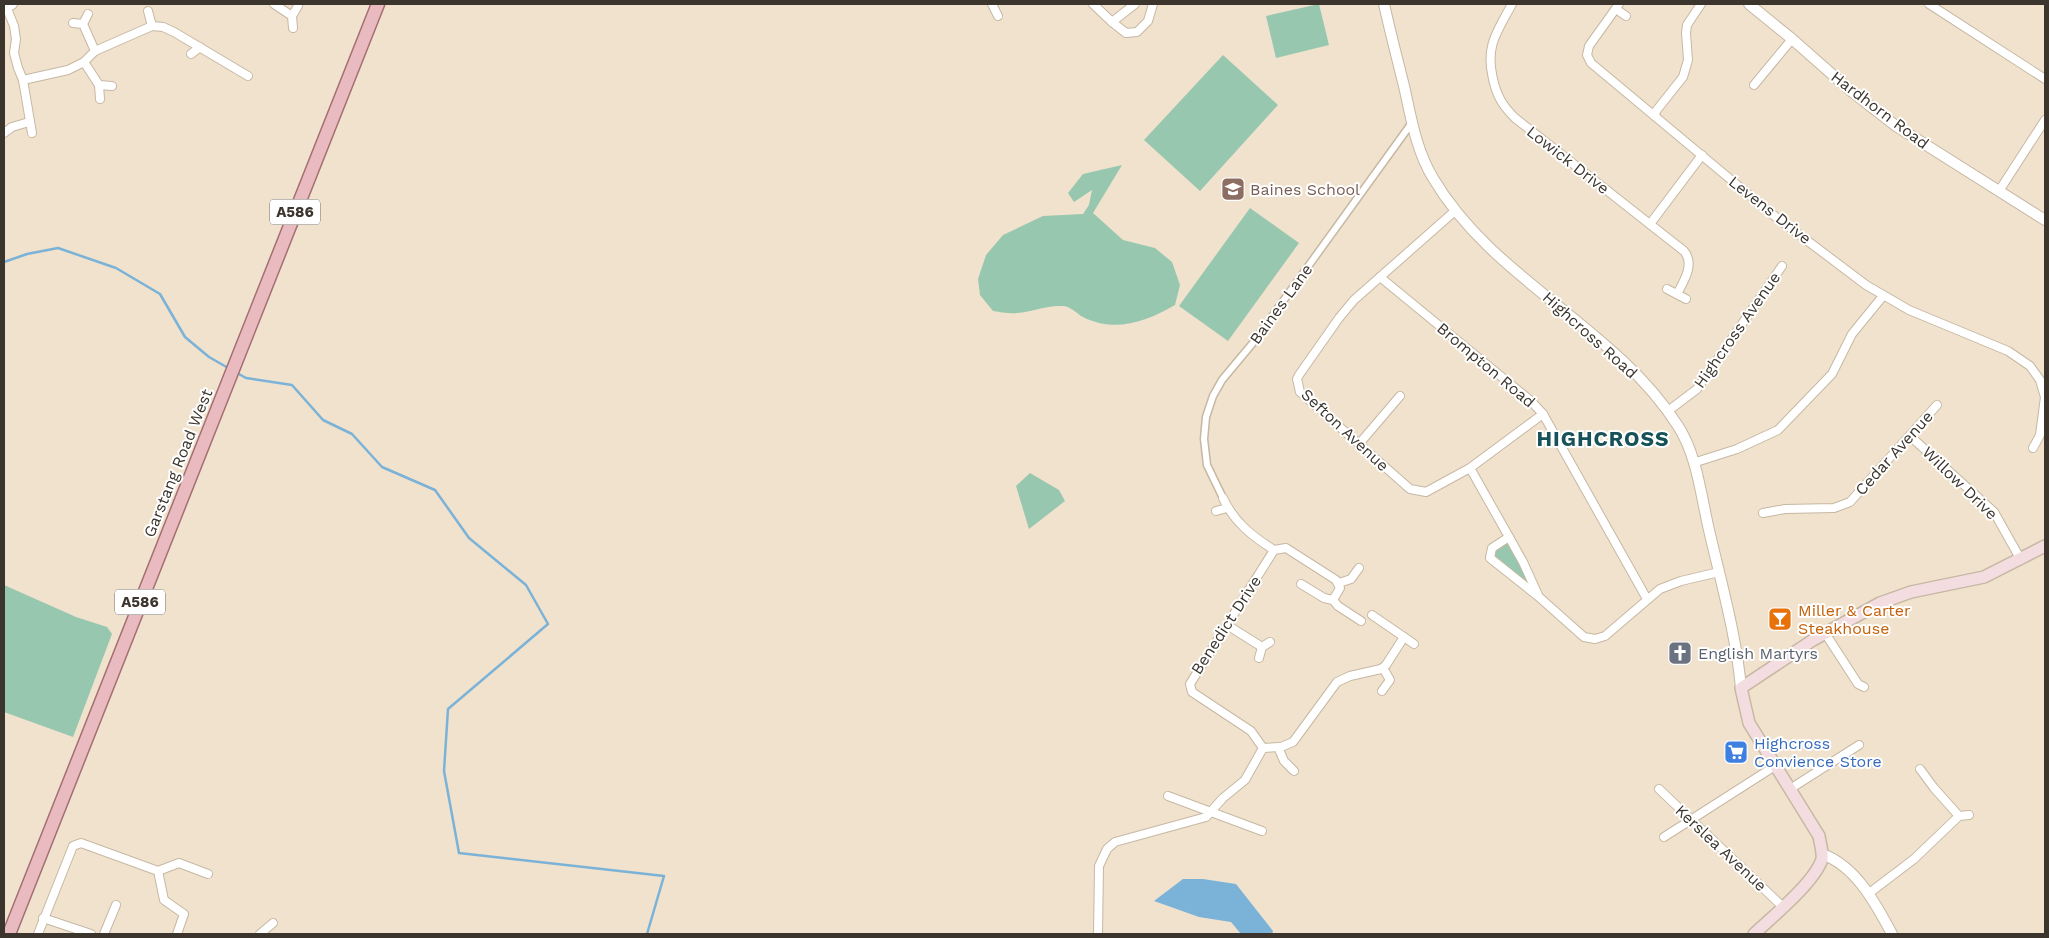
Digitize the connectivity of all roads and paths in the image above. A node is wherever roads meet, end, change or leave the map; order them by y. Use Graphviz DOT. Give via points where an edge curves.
graph roads {
  1 [pos="274,4"];
  2 [pos="378,4"];
  3 [pos="992,4"];
  4 [pos="1093,4"];
  5 [pos="1135,4"];
  6 [pos="1153,4"];
  7 [pos="1384,4"];
  8 [pos="1512,4"];
  9 [pos="1700,4"];
  10 [pos="1748,4"];
  11 [pos="1929,4"];
  12 [pos="7,6"];
  13 [pos="298,6"];
  14 [pos="1617,6"];
  15 [pos="148,11"];
  16 [pos="88,14"];
  17 [pos="292,16"];
  18 [pos="998,16"];
  19 [pos="1626,16"];
  20 [pos="1112,22"];
  21 [pos="73,23"];
  22 [pos="83,24"];
  23 [pos="152,26"];
  24 [pos="293,28"];
  25 [pos="1792,39"];
  26 [pos="200,47"];
  27 [pos="95,50"];
  28 [pos="191,54"];
  29 [pos="84,62"];
  30 [pos="248,76"];
  31 [pos="2045,79"];
  32 [pos="23,80"];
  33 [pos="99,85"];
  34 [pos="1754,85"];
  35 [pos="112,86"];
  36 [pos="100,99"];
  37 [pos="1655,116"];
  38 [pos="2045,120"];
  39 [pos="29,122"];
  40 [pos="1411,124"];
  41 [pos="4,133"];
  42 [pos="32,133"];
  43 [pos="1702,154"];
  44 [pos="1998,191"];
  45 [pos="1456,210"];
  46 [pos="2045,220"];
  47 [pos="1650,224"];
  48 [pos="1782,266"];
  49 [pos="1380,277"];
  50 [pos="1667,289"];
  51 [pos="1677,294"];
  52 [pos="1882,296"];
  53 [pos="1686,299"];
  54 [pos="1400,396"];
  55 [pos="1937,405"];
  56 [pos="1668,411"];
  57 [pos="1543,414"];
  58 [pos="1910,436"];
  59 [pos="1359,444"];
  60 [pos="2033,448"];
  61 [pos="1694,463"];
  62 [pos="1470,468"];
  63 [pos="1223,498"];
  64 [pos="1228,508"];
  65 [pos="1216,511"];
  66 [pos="1762,513"];
  67 [pos="1509,537"];
  68 [pos="2045,546"];
  69 [pos="1274,550"];
  70 [pos="2021,560"];
  71 [pos="1359,568"];
  72 [pos="1719,572"];
  73 [pos="1301,584"];
  74 [pos="1339,584"];
  75 [pos="1539,597"];
  76 [pos="1647,599"];
  77 [pos="1333,600"];
  78 [pos="1372,615"];
  79 [pos="1361,621"];
  80 [pos="1228,625"];
  81 [pos="1825,633"];
  82 [pos="1404,637"];
  83 [pos="1270,642"];
  84 [pos="1414,644"];
  85 [pos="1262,647"];
  86 [pos="1260,658"];
  87 [pos="1383,668"];
  88 [pos="1864,687"];
  89 [pos="1741,688"];
  90 [pos="1382,692"];
  91 [pos="1859,746"];
  92 [pos="1278,747"];
  93 [pos="1264,748"];
  94 [pos="1775,766"];
  95 [pos="1920,769"];
  96 [pos="1294,771"];
  97 [pos="1659,789"];
  98 [pos="1790,789"];
  99 [pos="1168,796"];
  100 [pos="1211,812"];
  101 [pos="1969,815"];
  102 [pos="1959,816"];
  103 [pos="1690,819"];
  104 [pos="1262,831"];
  105 [pos="1664,837"];
  106 [pos="1822,854"];
  107 [pos="158,870"];
  108 [pos="208,874"];
  109 [pos="1868,894"];
  110 [pos="116,905"];
  111 [pos="1783,907"];
  112 [pos="43,918"];
  113 [pos="273,923"];
  114 [pos="263,933"];
  115 [pos="9,934"];
  116 [pos="38,934"];
  117 [pos="91,934"];
  118 [pos="104,934"];
  119 [pos="177,934"];
  120 [pos="1098,934"];
  121 [pos="1754,934"];
  122 [pos="1892,934"];
  1 -- 17 [label="street"];
  2 -- 115 [label="main road, Garstang Road West / A586"];
  3 -- 18 [label="street"];
  4 -- 20 [label="street"];
  5 -- 20 [label="street"];
  6 -- 20 [label="street" via="1148,21 1138,32 1126,33"];
  7 -- 40 [label="street, Highcross Road"];
  8 -- 47 [label="street, Lowick Drive" via="1493,40 1489,56 1502,104"];
  9 -- 37 [label="street" via="1687,25 1688,66"];
  10 -- 25 [label="street, Hardhorn Road"];
  11 -- 31 [label="street"];
  12 -- 32 [label="street" via="16,39 14,53"];
  13 -- 17 [label="street"];
  14 -- 19 [label="street, Levens Drive"];
  14 -- 37 [label="street, Levens Drive" via="1586,55 1591,64"];
  15 -- 23 [label="street"];
  16 -- 22 [label="street"];
  17 -- 24 [label="street"];
  21 -- 22 [label="street"];
  22 -- 27 [label="street"];
  23 -- 26 [label="street" via="163,27"];
  23 -- 27 [label="street"];
  25 -- 34 [label="street"];
  25 -- 44 [label="street, Hardhorn Road" via="1896,126"];
  26 -- 28 [label="street"];
  26 -- 30 [label="street"];
  27 -- 29 [label="street"];
  29 -- 32 [label="street" via="68,70"];
  29 -- 33 [label="street"];
  32 -- 39 [label="street"];
  33 -- 35 [label="street"];
  33 -- 36 [label="street"];
  37 -- 43 [label="street, Levens Drive"];
  38 -- 44 [label="street"];
  39 -- 41 [label="street"];
  39 -- 42 [label="street"];
  40 -- 45 [label="street, Highcross Road" via="1432,176"];
  40 -- 63 [label="street, Baines Lane" via="1213,395 1204,439 1209,470"];
  43 -- 47 [label="street"];
  43 -- 52 [label="street, Levens Drive" via="1772,214"];
  44 -- 46 [label="street, Hardhorn Road"];
  45 -- 49 [label="street, Sefton Avenue"];
  45 -- 56 [label="street, Highcross Road" via="1502,259 1605,343"];
  47 -- 51 [label="street, Lowick Drive" via="1688,256 1690,264"];
  48 -- 56 [label="street, Highcross Avenue" via="1697,389"];
  49 -- 57 [label="street, Brompton Road"];
  49 -- 59 [label="street, Sefton Avenue" via="1345,309 1297,379 1300,392"];
  50 -- 51 [label="street"];
  51 -- 53 [label="street"];
  52 -- 60 [label="street, Levens Drive" via="1923,317 2008,351 2037,373 2045,397 2040,435"];
  52 -- 61 [label="street" via="1852,334 1832,374 1778,430"];
  54 -- 59 [label="street"];
  55 -- 58 [label="street, Cedar Avenue"];
  56 -- 61 [label="street, Highcross Road" via="1684,436"];
  57 -- 62 [label="street, Sefton Avenue"];
  57 -- 76 [label="street, Brompton Road"];
  58 -- 66 [label="street, Cedar Avenue" via="1846,504 1834,508"];
  58 -- 70 [label="street, Willow Drive" via="1994,512"];
  59 -- 62 [label="street, Sefton Avenue" via="1415,492 1426,492"];
  61 -- 72 [label="street, Highcross Road"];
  62 -- 67 [label="street"];
  63 -- 64 [label="street"];
  64 -- 65 [label="street"];
  64 -- 69 [label="street" via="1243,528"];
  67 -- 75 [label="street"];
  67 -- 75 [label="street" via="1492,548 1490,558"];
  68 -- 70 [label="main road"];
  69 -- 74 [label="street" via="1286,548"];
  69 -- 80 [label="street, Benedict Drive"];
  70 -- 81 [label="main road" via="1984,577 1894,597"];
  71 -- 74 [label="street" via="1351,579"];
  72 -- 76 [label="street" via="1673,584"];
  72 -- 89 [label="street, Highcross Road"];
  73 -- 77 [label="street"];
  74 -- 77 [label="street"];
  75 -- 76 [label="street" via="1584,637 1595,639 1605,636"];
  77 -- 79 [label="street"];
  78 -- 82 [label="street"];
  80 -- 85 [label="street"];
  80 -- 93 [label="street, Benedict Drive" via="1190,680 1190,688 1254,733"];
  81 -- 88 [label="street" via="1858,684"];
  81 -- 89 [label="main road"];
  82 -- 84 [label="street"];
  82 -- 87 [label="street"];
  83 -- 85 [label="street"];
  85 -- 86 [label="street"];
  87 -- 90 [label="street" via="1390,680"];
  87 -- 92 [label="street" via="1337,682 1296,739"];
  89 -- 94 [label="main road, Highcross Road" via="1749,723"];
  91 -- 98 [label="street"];
  92 -- 93 [label="street"];
  92 -- 96 [label="street" via="1284,761"];
  93 -- 100 [label="street" via="1245,780"];
  94 -- 98 [label="main road, Highcross Road"];
  94 -- 103 [label="street"];
  95 -- 102 [label="street"];
  97 -- 103 [label="street, Kerslea Avenue"];
  98 -- 106 [label="main road, Highcross Road" via="1819,836"];
  99 -- 100 [label="street"];
  100 -- 104 [label="street"];
  100 -- 120 [label="street" via="1200,819 1115,842 1107,849 1099,866"];
  101 -- 102 [label="street"];
  102 -- 109 [label="street" via="1914,859"];
  103 -- 105 [label="street"];
  103 -- 111 [label="street, Kerslea Avenue"];
  106 -- 109 [label="street" via="1843,865"];
  106 -- 111 [label="main road" via="1814,875"];
  107 -- 108 [label="street" via="179,863"];
  107 -- 112 [label="street" via="78,844 73,846"];
  107 -- 119 [label="street" via="164,900 184,914"];
  109 -- 122 [label="street"];
  110 -- 118 [label="street"];
  111 -- 121 [label="main road"];
  112 -- 116 [label="street"];
  112 -- 117 [label="street"];
  113 -- 114 [label="street"];
}
